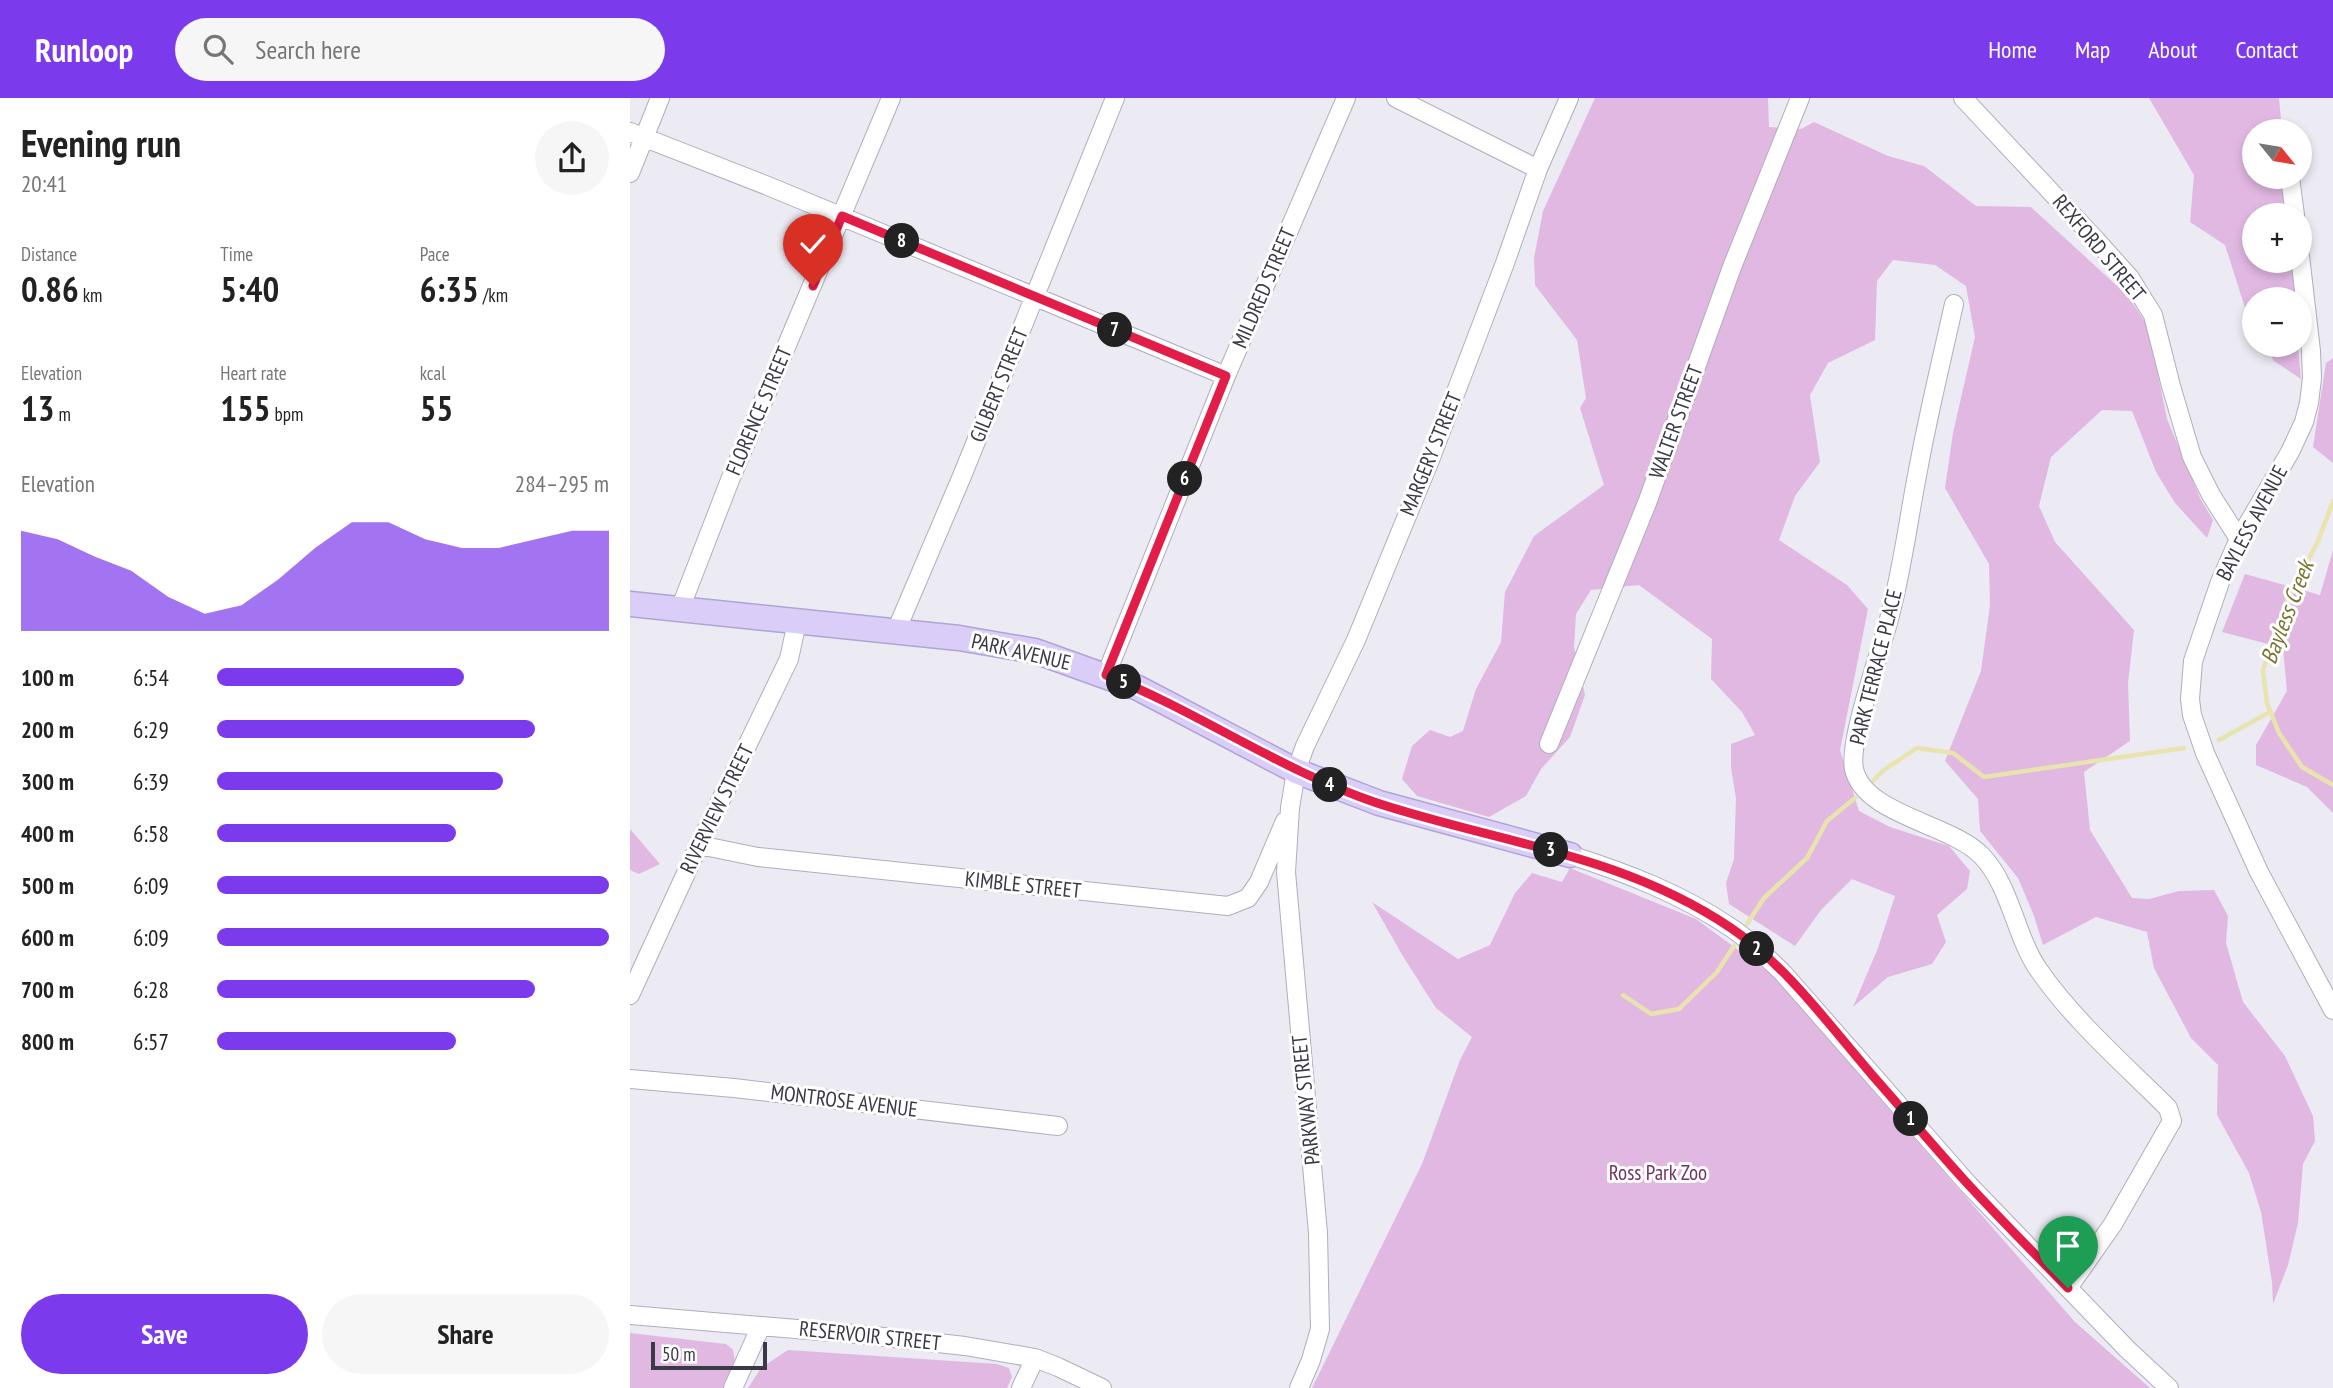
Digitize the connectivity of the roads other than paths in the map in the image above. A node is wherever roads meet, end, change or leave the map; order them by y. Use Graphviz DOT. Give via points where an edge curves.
graph roads {
  1 [pos="660,98"];
  2 [pos="891,98"];
  3 [pos="1115,98"];
  4 [pos="1346,98"];
  5 [pos="1395,98"];
  6 [pos="1569,98"];
  7 [pos="1800,98"];
  8 [pos="1963,98"];
  9 [pos="637,135"];
  10 [pos="1538,169"];
  11 [pos="630,173"];
  12 [pos="842,216"];
  13 [pos="2302,273"];
  14 [pos="1035,296"];
  15 [pos="1954,304"];
  16 [pos="1226,376"];
  17 [pos="2239,539"];
  18 [pos="630,604"];
  19 [pos="680,609"];
  20 [pos="797,622"];
  21 [pos="895,631"];
  22 [pos="1106,675"];
  23 [pos="1549,744"];
  24 [pos="1296,771"];
  25 [pos="1290,808"];
  26 [pos="699,845"];
  27 [pos="1570,855"];
  28 [pos="630,995"];
  29 [pos="2333,1009"];
  30 [pos="630,1079"];
  31 [pos="1058,1126"];
  32 [pos="2068,1288"];
  33 [pos="630,1315"];
  34 [pos="761,1326"];
  35 [pos="1035,1358"];
  36 [pos="733,1388"];
  37 [pos="1021,1388"];
  38 [pos="1102,1388"];
  39 [pos="1299,1388"];
  40 [pos="2169,1388"];
  1 -- 9 [label="street"];
  2 -- 12 [label="street, FLORENCE STREET"];
  3 -- 14 [label="street, GILBERT STREET"];
  4 -- 16 [label="street, MILDRED STREET"];
  5 -- 10 [label="street"];
  6 -- 10 [label="street, MARGERY STREET"];
  7 -- 23 [label="street, WALTER STREET" via="1732,267 1647,503"];
  8 -- 17 [label="street, REXFORD STREET" via="2130,278 2153,315 2192,457"];
  9 -- 11 [label="street"];
  9 -- 12 [label="street"];
  10 -- 24 [label="street, MARGERY STREET" via="1430,460"];
  12 -- 14 [label="street"];
  12 -- 19 [label="street, FLORENCE STREET"];
  13 -- 17 [label="street, BAYLESS AVENUE" via="2311,351 2309,403 2290,452"];
  14 -- 16 [label="street"];
  14 -- 21 [label="street, GILBERT STREET"];
  15 -- 32 [label="street, PARK TERRACE PLACE" via="1891,613 1856,740 1854,771 1863,788 1878,800 1981,855 1999,881 2037,967 2062,1001 2168,1108 2172,1121 2113,1224"];
  16 -- 22 [label="street, MILDRED STREET"];
  17 -- 29 [label="street, BAYLESS AVENUE" via="2193,661 2192,715 2259,872"];
  18 -- 19 [label="street, PARK AVENUE"];
  19 -- 20 [label="street, PARK AVENUE"];
  20 -- 21 [label="street, PARK AVENUE"];
  20 -- 26 [label="street, RIVERVIEW STREET" via="789,659"];
  21 -- 22 [label="street, PARK AVENUE" via="1007,645"];
  22 -- 24 [label="street, PARK AVENUE"];
  24 -- 25 [label="street, MARGERY STREET"];
  24 -- 27 [label="street, PARK AVENUE" via="1379,803"];
  25 -- 26 [label="street, KIMBLE STREET" via="1259,882 1248,898 1228,906 758,858"];
  25 -- 39 [label="street, PARKWAY STREET" via="1286,872 1318,1233 1320,1329"];
  26 -- 28 [label="street, RIVERVIEW STREET"];
  27 -- 32 [label="street, PARK AVENUE" via="1657,886 1749,942 1783,973 1968,1184"];
  30 -- 31 [label="street, MONTROSE AVENUE"];
  32 -- 40 [label="street, PARK AVENUE"];
  33 -- 34 [label="street, RESERVOIR STREET"];
  34 -- 35 [label="street, RESERVOIR STREET" via="965,1346"];
  34 -- 36 [label="street"];
  35 -- 37 [label="street"];
  35 -- 38 [label="street, RESERVOIR STREET"];
}
